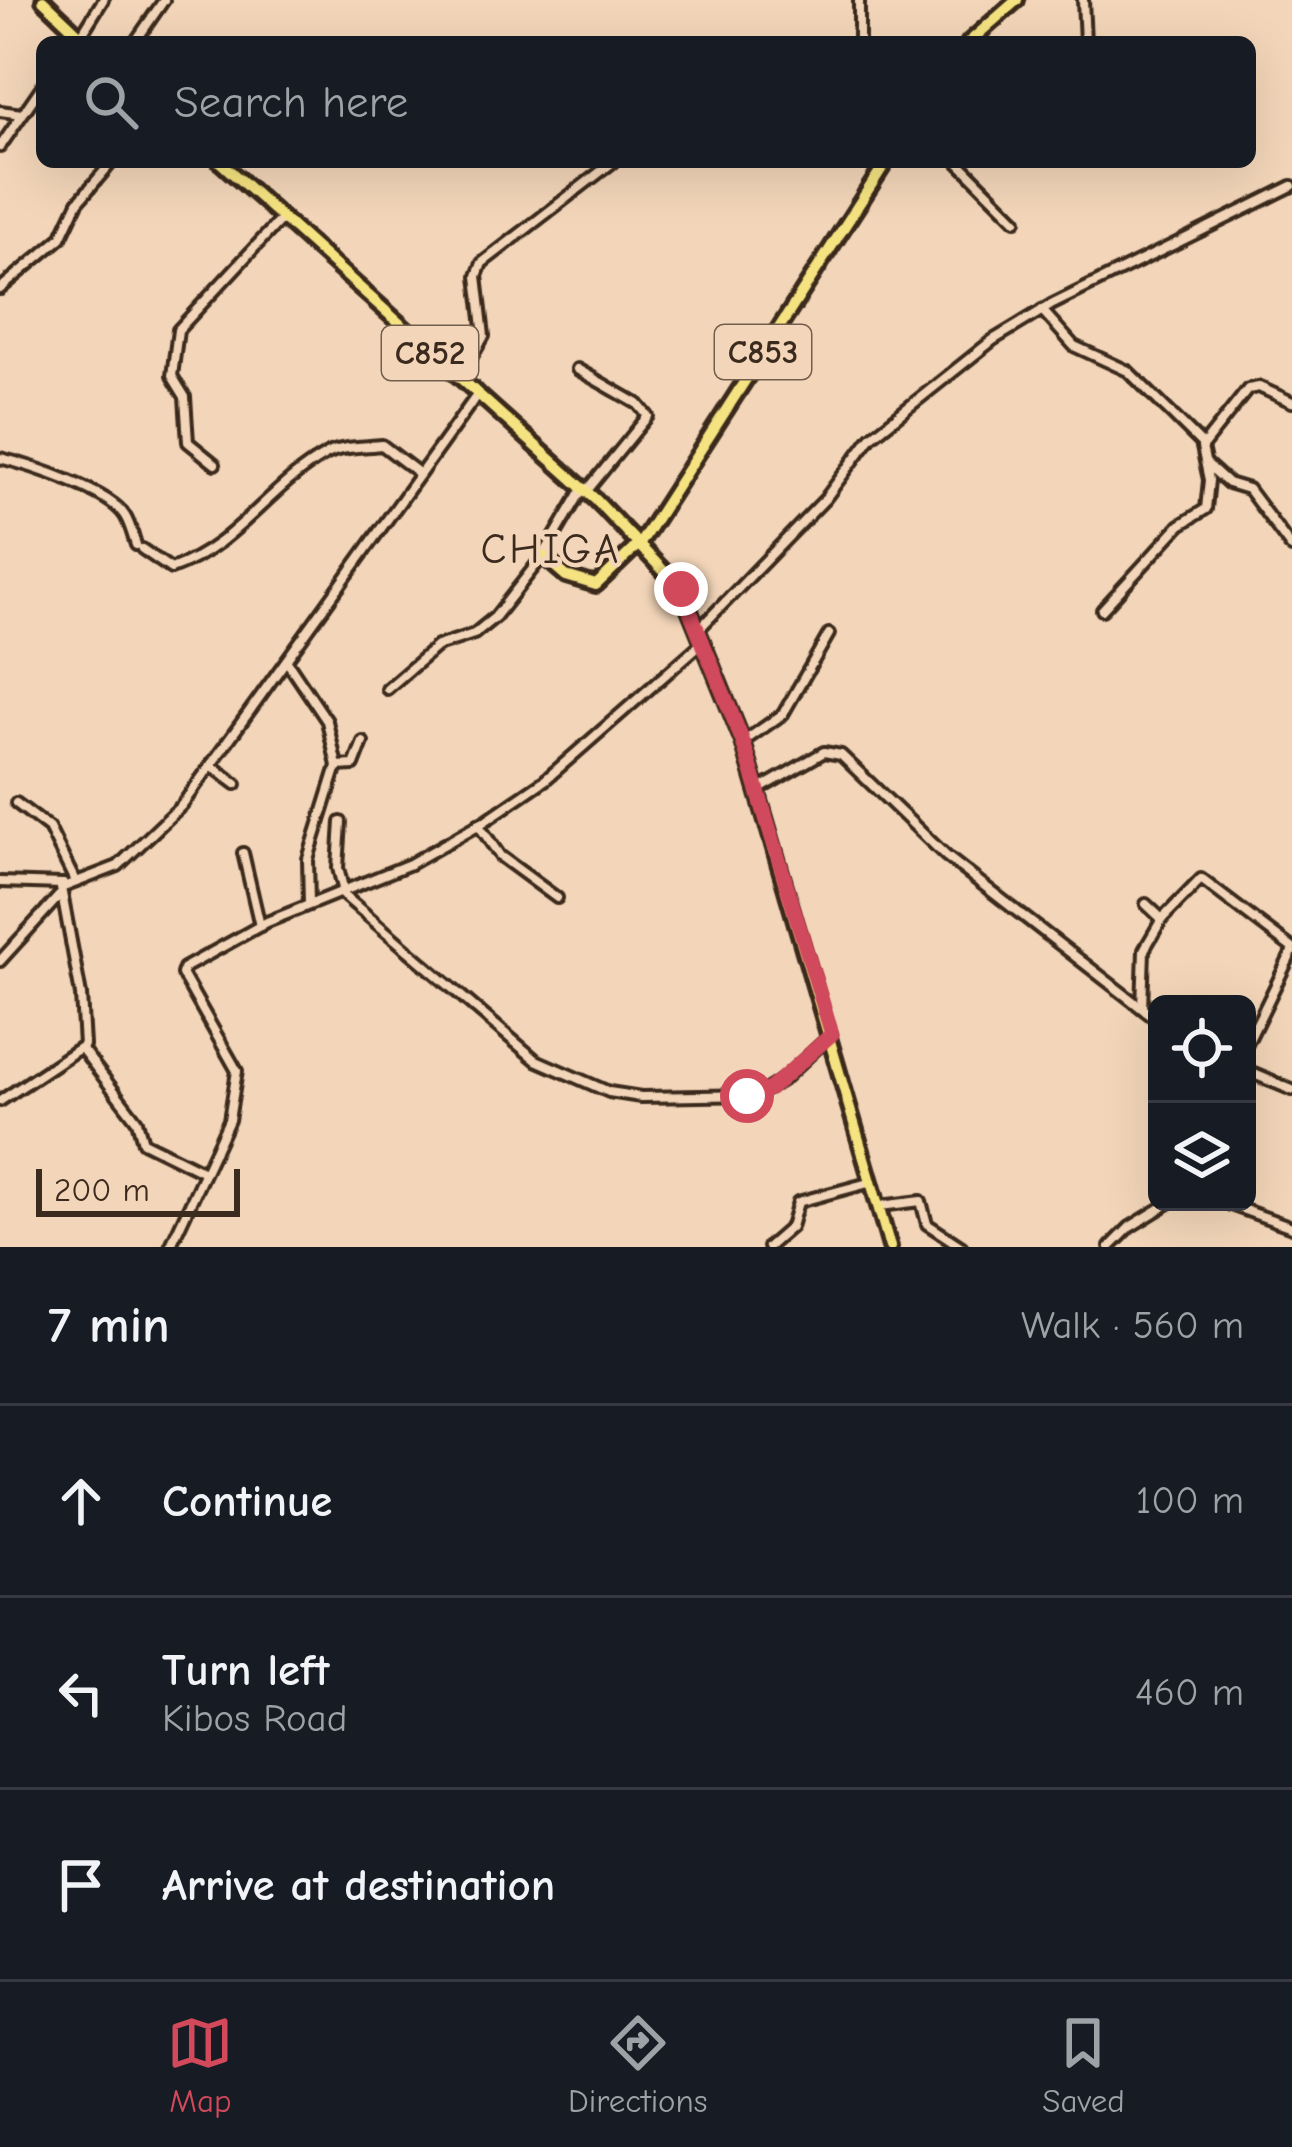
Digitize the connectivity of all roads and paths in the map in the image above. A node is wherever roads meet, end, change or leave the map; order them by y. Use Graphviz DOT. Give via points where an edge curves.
graph roads {
  1 [pos="43,0"];
  2 [pos="103,0"];
  3 [pos="164,0"];
  4 [pos="859,0"];
  5 [pos="1017,0"];
  6 [pos="1083,0"];
  7 [pos="80,36"];
  8 [pos="86,36"];
  9 [pos="139,36"];
  10 [pos="859,36"];
  11 [pos="976,36"];
  12 [pos="1084,36"];
  13 [pos="36,95"];
  14 [pos="0,111"];
  15 [pos="23,114"];
  16 [pos="0,147"];
  17 [pos="107,168"];
  18 [pos="227,168"];
  19 [pos="605,168"];
  20 [pos="882,168"];
  21 [pos="964,168"];
  22 [pos="1292,186"];
  23 [pos="281,218"];
  24 [pos="1016,220"];
  25 [pos="0,290"];
  26 [pos="1042,310"];
  27 [pos="578,370"];
  28 [pos="459,378"];
  29 [pos="477,395"];
  30 [pos="1292,402"];
  31 [pos="1203,445"];
  32 [pos="0,458"];
  33 [pos="215,464"];
  34 [pos="1206,464"];
  35 [pos="420,474"];
  36 [pos="584,489"];
  37 [pos="641,542"];
  38 [pos="1292,548"];
  39 [pos="542,556"];
  40 [pos="1102,610"];
  41 [pos="702,634"];
  42 [pos="829,634"];
  43 [pos="288,663"];
  44 [pos="387,689"];
  45 [pos="363,742"];
  46 [pos="743,742"];
  47 [pos="212,766"];
  48 [pos="337,766"];
  49 [pos="236,784"];
  50 [pos="757,791"];
  51 [pos="16,803"];
  52 [pos="341,822"];
  53 [pos="478,824"];
  54 [pos="243,853"];
  55 [pos="0,882"];
  56 [pos="70,882"];
  57 [pos="342,892"];
  58 [pos="60,896"];
  59 [pos="557,898"];
  60 [pos="309,904"];
  61 [pos="1146,904"];
  62 [pos="1162,919"];
  63 [pos="260,926"];
  64 [pos="1291,955"];
  65 [pos="0,961"];
  66 [pos="1142,1010"];
  67 [pos="1148,1014"];
  68 [pos="1256,1026"];
  69 [pos="832,1034"];
  70 [pos="82,1049"];
  71 [pos="1256,1075"];
  72 [pos="1292,1090"];
  73 [pos="0,1101"];
  74 [pos="202,1171"];
  75 [pos="873,1181"];
  76 [pos="880,1206"];
  77 [pos="1156,1211"];
  78 [pos="1247,1211"];
  79 [pos="1292,1227"];
  80 [pos="170,1247"];
  81 [pos="768,1247"];
  82 [pos="890,1247"];
  83 [pos="962,1247"];
  84 [pos="1110,1247"];
  1 -- 7 [label="main road"];
  2 -- 8 [label="street"];
  3 -- 9 [label="street"];
  4 -- 10 [label="street"];
  5 -- 11 [label="main road"];
  6 -- 12 [label="street"];
  13 -- 15 [label="street"];
  14 -- 15 [label="street"];
  15 -- 16 [label="street"];
  17 -- 25 [label="street" via="62,238"];
  18 -- 23 [label="main road, C852"];
  19 -- 28 [label="street" via="482,263 484,336"];
  20 -- 37 [label="main road, C853"];
  21 -- 24 [label="street"];
  22 -- 26 [label="street"];
  23 -- 28 [label="main road, C852"];
  23 -- 33 [label="street" via="178,331 172,376 185,397 188,442"];
  26 -- 31 [label="street" via="1074,346 1129,371"];
  26 -- 41 [label="street" via="876,432"];
  27 -- 36 [label="street" via="648,416"];
  28 -- 29 [label="main road, C852"];
  29 -- 35 [label="street"];
  29 -- 36 [label="main road, C852"];
  30 -- 31 [label="street" via="1251,387"];
  31 -- 34 [label="street"];
  32 -- 35 [label="street" via="110,501 139,547 171,568 206,556 328,452 382,445"];
  34 -- 38 [label="street" via="1248,489"];
  34 -- 40 [label="street" via="1206,509 1180,525"];
  35 -- 43 [label="street"];
  36 -- 37 [label="main road, C852"];
  36 -- 39 [label="street"];
  37 -- 39 [label="main road" via="596,585 566,576"];
  37 -- 41 [label="main road" via="674,579"];
  39 -- 44 [label="street" via="482,629 437,646"];
  41 -- 46 [label="main road"];
  41 -- 53 [label="street" via="545,780"];
  42 -- 46 [label="street" via="783,714"];
  43 -- 47 [label="street"];
  43 -- 48 [label="street" via="327,722"];
  45 -- 48 [label="street" via="354,765"];
  46 -- 50 [label="main road"];
  47 -- 49 [label="street"];
  47 -- 56 [label="street" via="145,844 106,872"];
  48 -- 60 [label="street" via="308,860"];
  50 -- 66 [label="street" via="824,752 841,754 946,856"];
  50 -- 69 [label="main road"];
  51 -- 56 [label="street" via="49,828"];
  52 -- 57 [label="street"];
  53 -- 57 [label="street"];
  53 -- 59 [label="street" via="500,856"];
  54 -- 63 [label="street"];
  55 -- 56 [label="street"];
  56 -- 58 [label="street"];
  57 -- 60 [label="street"];
  57 -- 69 [label="street" via="536,1060 609,1092 758,1095"];
  58 -- 65 [label="street"];
  58 -- 70 [label="street" via="81,994"];
  60 -- 63 [label="street"];
  61 -- 62 [label="street"];
  62 -- 64 [label="street" via="1201,879"];
  62 -- 66 [label="street" via="1145,947"];
  63 -- 74 [label="street" via="182,971 237,1071 229,1120"];
  64 -- 68 [label="street"];
  66 -- 67 [label="street"];
  69 -- 75 [label="main road"];
  70 -- 73 [label="street"];
  70 -- 74 [label="street" via="135,1118 143,1142"];
  71 -- 72 [label="street"];
  74 -- 80 [label="street"];
  75 -- 76 [label="main road"];
  75 -- 81 [label="street" via="798,1202 791,1227"];
  76 -- 82 [label="main road"];
  76 -- 83 [label="street" via="920,1201 927,1224"];
  77 -- 84 [label="street"];
  78 -- 79 [label="street"];
}
